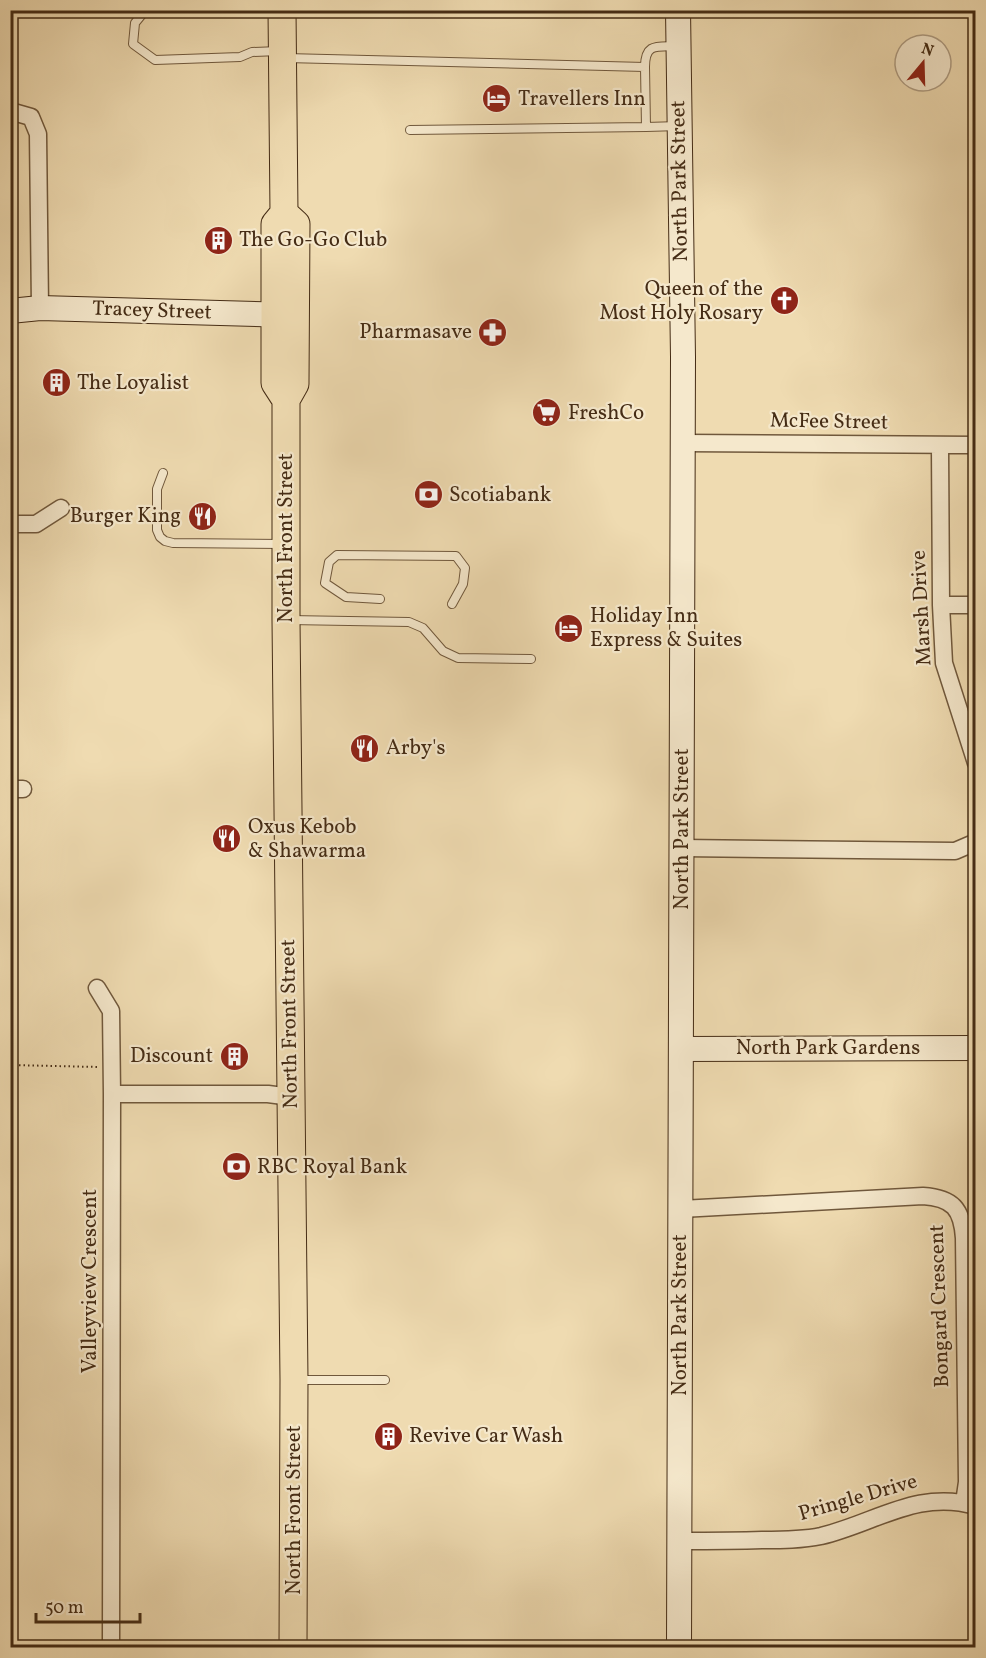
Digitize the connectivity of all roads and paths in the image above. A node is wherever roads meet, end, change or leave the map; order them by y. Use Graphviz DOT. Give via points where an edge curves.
graph roads {
  1 [pos="282,10"];
  2 [pos="678,10"];
  3 [pos="144,12"];
  4 [pos="678,46"];
  5 [pos="283,55"];
  6 [pos="645,67"];
  7 [pos="10,111"];
  8 [pos="679,126"];
  9 [pos="646,127"];
  10 [pos="410,130"];
  11 [pos="40,308"];
  12 [pos="10,311"];
  13 [pos="284,315"];
  14 [pos="683,443"];
  15 [pos="975,445"];
  16 [pos="940,446"];
  17 [pos="163,473"];
  18 [pos="61,508"];
  19 [pos="10,524"];
  20 [pos="286,544"];
  21 [pos="380,599"];
  22 [pos="452,604"];
  23 [pos="941,605"];
  24 [pos="975,605"];
  25 [pos="286,620"];
  26 [pos="531,659"];
  27 [pos="975,763"];
  28 [pos="975,842"];
  29 [pos="682,848"];
  30 [pos="97,988"];
  31 [pos="975,1047"];
  32 [pos="681,1049"];
  33 [pos="10,1065"];
  34 [pos="111,1068"];
  35 [pos="112,1094"];
  36 [pos="291,1097"];
  37 [pos="681,1209"];
  38 [pos="294,1380"];
  39 [pos="385,1380"];
  40 [pos="970,1505"];
  41 [pos="679,1541"];
  42 [pos="111,1647"];
  43 [pos="293,1647"];
  44 [pos="679,1647"];
  1 -- 5 [label="main road, North Front Street"];
  2 -- 4 [label="street, North Park Street"];
  3 -- 5 [label="lane" via="135,23 133,44 155,60 240,57 252,52"];
  4 -- 6 [label="lane" via="653,47 647,51"];
  4 -- 8 [label="street, North Park Street"];
  5 -- 6 [label="lane"];
  5 -- 13 [label="main road, North Front Street" via="284,213 296,224"];
  6 -- 9 [label="lane"];
  7 -- 11 [label="street" via="31,117 38,134"];
  8 -- 9 [label="lane"];
  8 -- 14 [label="street, North Park Street"];
  9 -- 10 [label="lane"];
  11 -- 12 [label="street, Tracey Street"];
  11 -- 13 [label="street, Tracey Street"];
  13 -- 20 [label="main road, North Front Street" via="295,384 286,400"];
  14 -- 16 [label="street, McFee Street"];
  14 -- 29 [label="street, North Park Street"];
  15 -- 16 [label="street, McFee Street"];
  16 -- 23 [label="street, Marsh Drive"];
  17 -- 20 [label="lane" via="157,489 157,530 165,541"];
  18 -- 19 [label="street" via="36,524"];
  20 -- 25 [label="main road, North Front Street"];
  21 -- 22 [label="lane" via="346,597 325,583 329,562 338,555 456,556 465,567 463,584"];
  23 -- 24 [label="street"];
  23 -- 27 [label="street, Marsh Drive" via="944,663"];
  25 -- 26 [label="lane" via="409,622 423,628 443,651 458,658"];
  25 -- 36 [label="main road, North Front Street"];
  28 -- 29 [label="street" via="955,851"];
  29 -- 32 [label="street, North Park Street"];
  30 -- 34 [label="street, Valleyview Crescent" via="111,1011"];
  31 -- 32 [label="street, North Park Gardens"];
  32 -- 37 [label="street, North Park Street"];
  33 -- 34 [label="path"];
  34 -- 35 [label="street, Valleyview Crescent"];
  35 -- 36 [label="street"];
  35 -- 42 [label="street, Valleyview Crescent"];
  36 -- 38 [label="main road, North Front Street"];
  37 -- 40 [label="street, Bongard Crescent" via="924,1196 938,1197 959,1211 964,1238"];
  37 -- 41 [label="street, North Park Street"];
  38 -- 39 [label="lane"];
  38 -- 43 [label="main road, North Front Street"];
  40 -- 41 [label="street, Pringle Drive" via="929,1501 820,1536 796,1539"];
  41 -- 44 [label="street, North Park Street"];
}
